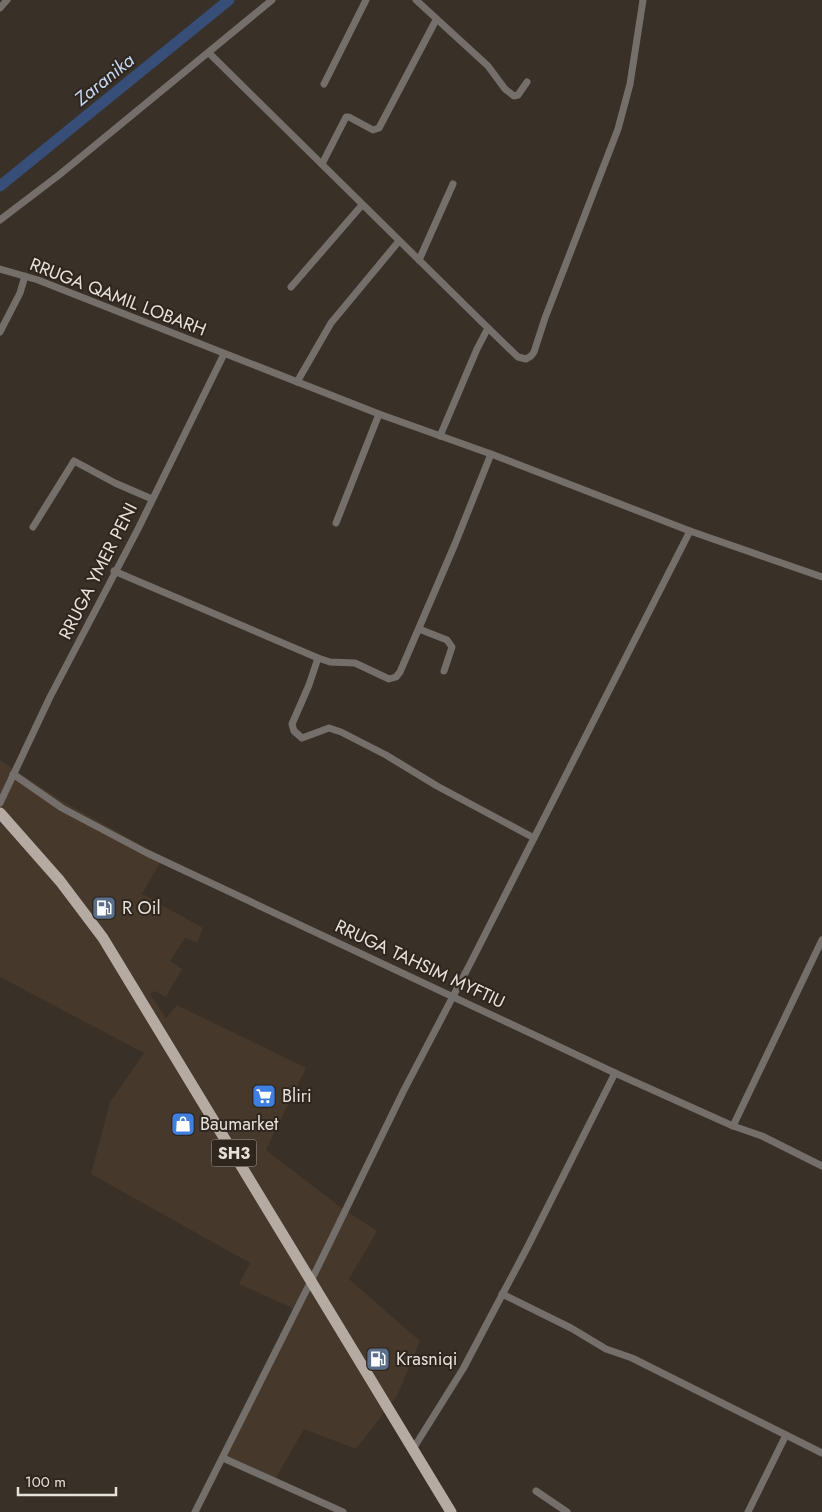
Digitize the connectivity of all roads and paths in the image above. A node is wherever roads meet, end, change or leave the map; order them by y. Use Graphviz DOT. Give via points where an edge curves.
graph roads {
  1 [pos="7,0"];
  2 [pos="272,0"];
  3 [pos="366,0"];
  4 [pos="416,0"];
  5 [pos="643,0"];
  6 [pos="0,8"];
  7 [pos="436,20"];
  8 [pos="209,53"];
  9 [pos="527,82"];
  10 [pos="324,84"];
  11 [pos="322,164"];
  12 [pos="453,184"];
  13 [pos="362,205"];
  14 [pos="0,220"];
  15 [pos="399,241"];
  16 [pos="419,260"];
  17 [pos="0,269"];
  18 [pos="25,276"];
  19 [pos="291,288"];
  20 [pos="488,328"];
  21 [pos="0,332"];
  22 [pos="224,354"];
  23 [pos="297,382"];
  24 [pos="379,414"];
  25 [pos="440,436"];
  26 [pos="491,454"];
  27 [pos="152,499"];
  28 [pos="336,523"];
  29 [pos="34,527"];
  30 [pos="690,531"];
  31 [pos="114,571"];
  32 [pos="822,577"];
  33 [pos="418,629"];
  34 [pos="318,658"];
  35 [pos="444,671"];
  36 [pos="13,774"];
  37 [pos="0,803"];
  38 [pos="0,813"];
  39 [pos="534,838"];
  40 [pos="822,940"];
  41 [pos="453,997"];
  42 [pos="615,1073"];
  43 [pos="733,1126"];
  44 [pos="822,1166"];
  45 [pos="311,1281"];
  46 [pos="502,1294"];
  47 [pos="786,1435"];
  48 [pos="413,1449"];
  49 [pos="822,1453"];
  50 [pos="223,1458"];
  51 [pos="536,1491"];
  52 [pos="449,1510"];
  53 [pos="195,1512"];
  54 [pos="343,1512"];
  55 [pos="567,1512"];
  56 [pos="748,1512"];
  1 -- 6 [label="street"];
  2 -- 8 [label="street"];
  3 -- 10 [label="street"];
  4 -- 7 [label="street"];
  5 -- 20 [label="street" via="630,84 618,128 534,352 526,359 518,356"];
  7 -- 9 [label="street" via="488,66 514,96 518,96"];
  7 -- 11 [label="street" via="378,128 373,130 346,117"];
  8 -- 11 [label="street"];
  8 -- 14 [label="street"];
  11 -- 13 [label="street"];
  12 -- 16 [label="street"];
  13 -- 15 [label="street"];
  13 -- 19 [label="street"];
  15 -- 16 [label="street"];
  15 -- 23 [label="street" via="331,323"];
  16 -- 20 [label="street"];
  17 -- 18 [label="street, RRUGA QAMIL LOBARH"];
  18 -- 21 [label="street"];
  18 -- 22 [label="street, RRUGA QAMIL LOBARH"];
  20 -- 25 [label="street"];
  22 -- 23 [label="street, RRUGA QAMIL LOBARH"];
  22 -- 27 [label="street, RRUGA YMER PENI"];
  23 -- 24 [label="street, RRUGA QAMIL LOBARH"];
  24 -- 25 [label="street, RRUGA QAMIL LOBARH"];
  24 -- 28 [label="street"];
  25 -- 26 [label="street, RRUGA QAMIL LOBARH"];
  26 -- 30 [label="street, RRUGA QAMIL LOBARH"];
  26 -- 33 [label="street"];
  27 -- 29 [label="street" via="74,461"];
  27 -- 31 [label="street, RRUGA YMER PENI"];
  30 -- 32 [label="street, RRUGA QAMIL LOBARH"];
  30 -- 39 [label="street"];
  31 -- 34 [label="street"];
  31 -- 36 [label="street, RRUGA YMER PENI"];
  33 -- 34 [label="street" via="400,672 390,679 355,663"];
  33 -- 35 [label="street" via="447,640 452,646"];
  34 -- 39 [label="street" via="292,724 294,732 302,738 329,728 341,732"];
  36 -- 37 [label="street, RRUGA YMER PENI"];
  36 -- 41 [label="street, RRUGA TAHSIM MYFTIU" via="102,831"];
  38 -- 45 [label="main road, SH3" via="103,938"];
  39 -- 41 [label="street"];
  40 -- 43 [label="street"];
  41 -- 42 [label="street, RRUGA TAHSIM MYFTIU"];
  41 -- 45 [label="street"];
  42 -- 43 [label="street, RRUGA TAHSIM MYFTIU"];
  42 -- 46 [label="street"];
  43 -- 44 [label="street, RRUGA TAHSIM MYFTIU" via="762,1136"];
  45 -- 48 [label="main road, SH3"];
  45 -- 50 [label="street"];
  46 -- 47 [label="street" via="606,1349 632,1358"];
  46 -- 48 [label="street" via="463,1369"];
  47 -- 49 [label="street"];
  47 -- 56 [label="street"];
  48 -- 52 [label="main road, SH3"];
  50 -- 53 [label="street"];
  50 -- 54 [label="street"];
  51 -- 55 [label="street"];
}
